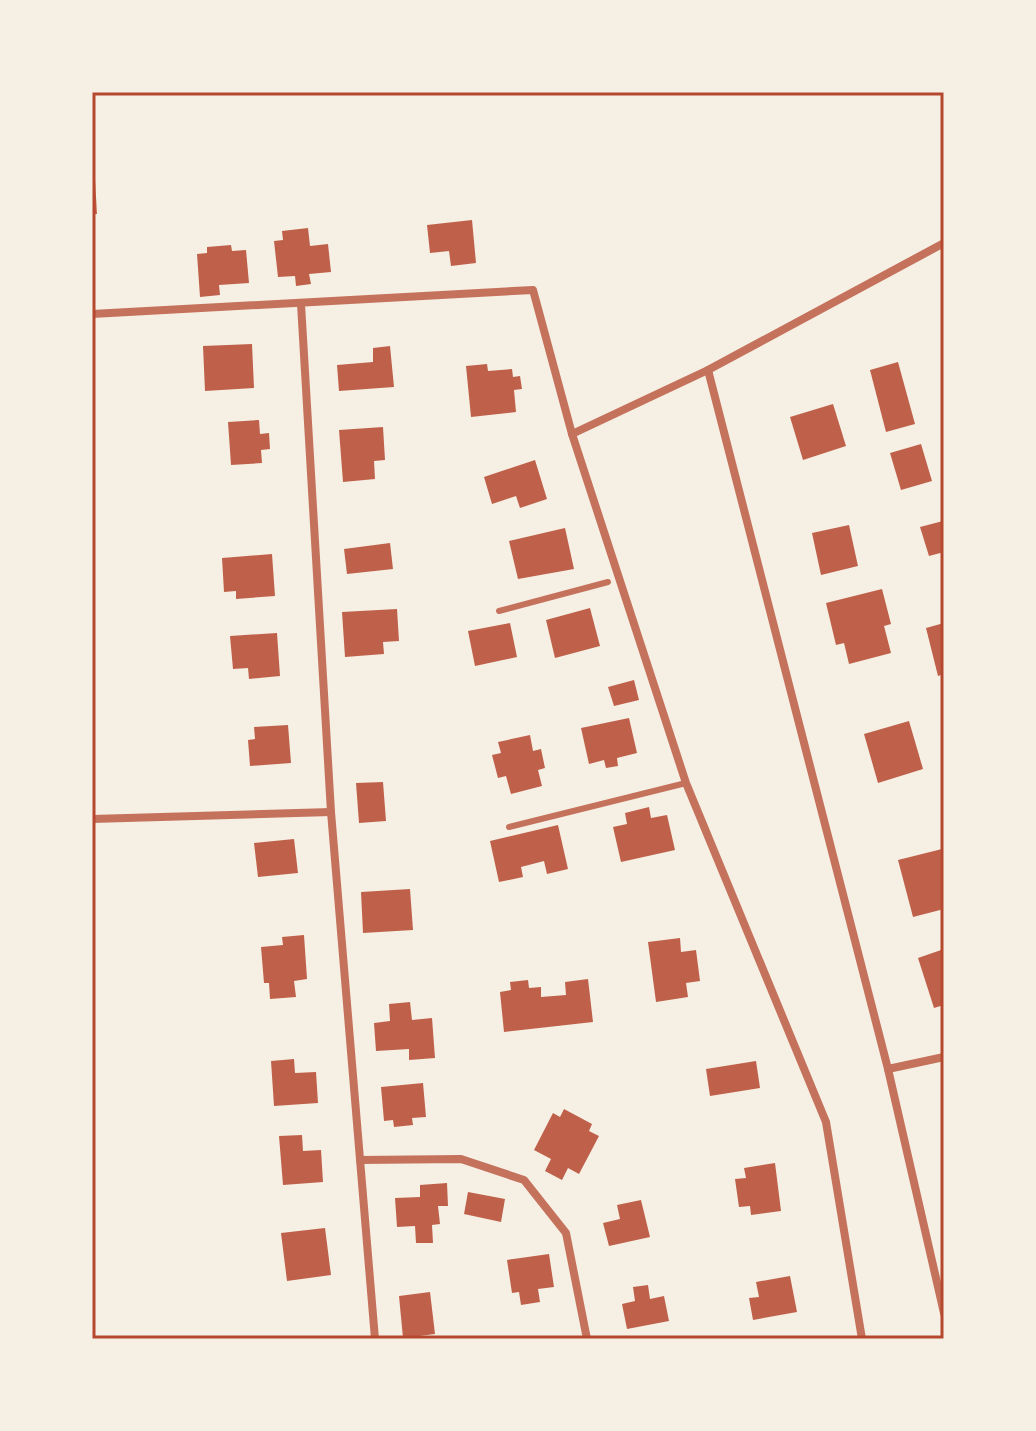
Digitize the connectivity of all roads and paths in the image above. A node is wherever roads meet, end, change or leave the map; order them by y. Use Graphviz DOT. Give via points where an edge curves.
graph roads {
  1 [pos="944,243"];
  2 [pos="301,304"];
  3 [pos="92,314"];
  4 [pos="708,370"];
  5 [pos="572,434"];
  6 [pos="608,582"];
  7 [pos="499,611"];
  8 [pos="686,783"];
  9 [pos="331,812"];
  10 [pos="92,819"];
  11 [pos="509,827"];
  12 [pos="944,1057"];
  13 [pos="888,1069"];
  14 [pos="360,1160"];
  15 [pos="944,1313"];
  16 [pos="375,1339"];
  17 [pos="587,1339"];
  18 [pos="862,1339"];
  1 -- 4 [label="street"];
  2 -- 3 [label="street"];
  2 -- 5 [label="street" via="533,290"];
  2 -- 9 [label="street"];
  4 -- 5 [label="street"];
  4 -- 13 [label="street"];
  5 -- 8 [label="street"];
  6 -- 7 [label="lane"];
  8 -- 11 [label="lane"];
  8 -- 18 [label="street" via="826,1122"];
  9 -- 10 [label="street"];
  9 -- 14 [label="street"];
  12 -- 13 [label="street"];
  13 -- 15 [label="street"];
  14 -- 16 [label="street"];
  14 -- 17 [label="street" via="461,1159 524,1180 566,1233"];
}
